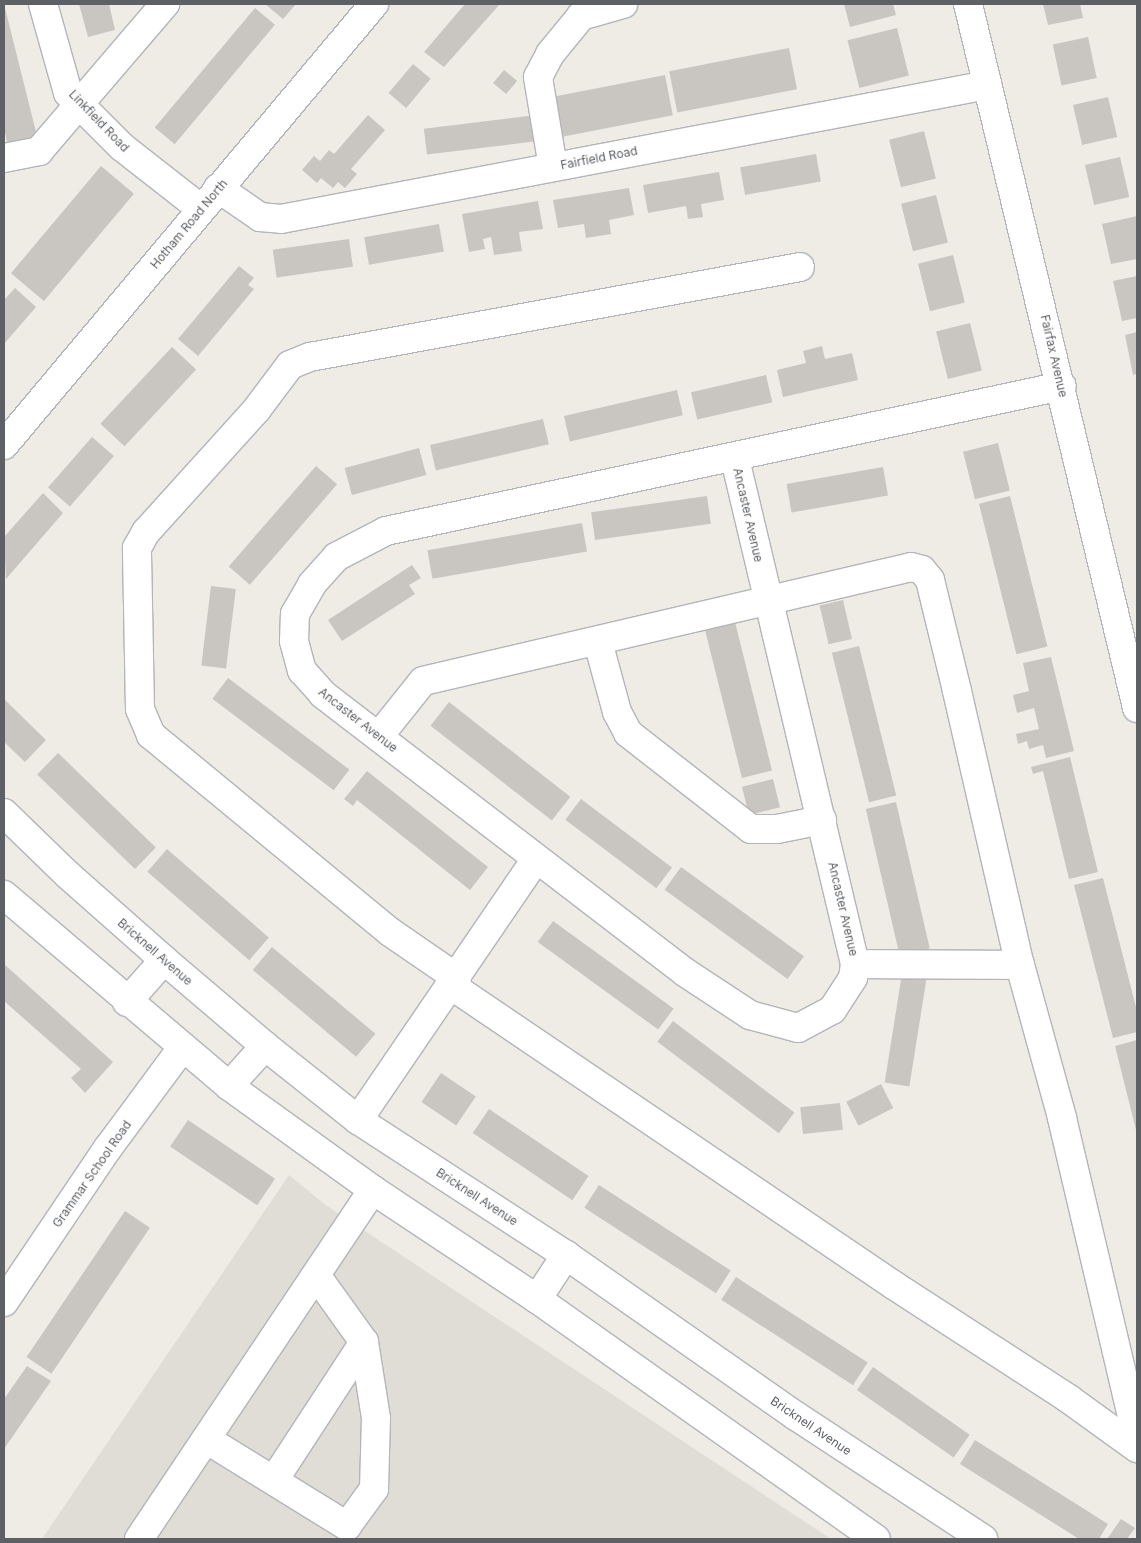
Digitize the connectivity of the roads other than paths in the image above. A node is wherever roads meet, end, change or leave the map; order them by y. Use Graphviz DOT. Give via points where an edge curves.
graph roads {
  1 [pos="43,4"];
  2 [pos="165,4"];
  3 [pos="374,4"];
  4 [pos="623,4"];
  5 [pos="968,4"];
  6 [pos="586,10"];
  7 [pos="988,85"];
  8 [pos="79,104"];
  9 [pos="4,158"];
  10 [pos="553,167"];
  11 [pos="218,188"];
  12 [pos="200,208"];
  13 [pos="800,267"];
  14 [pos="1062,386"];
  15 [pos="4,445"];
  16 [pos="735,459"];
  17 [pos="769,602"];
  18 [pos="598,642"];
  19 [pos="1137,708"];
  20 [pos="379,736"];
  21 [pos="4,813"];
  22 [pos="822,820"];
  23 [pos="536,859"];
  24 [pos="4,895"];
  25 [pos="164,960"];
  26 [pos="855,964"];
  27 [pos="1020,965"];
  28 [pos="454,982"];
  29 [pos="127,1002"];
  30 [pos="265,1046"];
  31 [pos="182,1048"];
  32 [pos="229,1086"];
  33 [pos="358,1120"];
  34 [pos="373,1190"];
  35 [pos="566,1255"];
  36 [pos="316,1275"];
  37 [pos="7,1290"];
  38 [pos="537,1299"];
  39 [pos="364,1342"];
  40 [pos="1137,1438"];
  41 [pos="206,1439"];
  42 [pos="1137,1448"];
  43 [pos="274,1480"];
  44 [pos="969,1535"];
  45 [pos="139,1539"];
  46 [pos="876,1539"];
  1 -- 8 [label="street, Linkfield Road" via="68,93"];
  2 -- 8 [label="street"];
  3 -- 11 [label="street, Hotham Road North"];
  4 -- 6 [label="street"];
  5 -- 7 [label="street, Fairfax Avenue"];
  6 -- 10 [label="street" via="550,54 538,77"];
  7 -- 10 [label="street, Fairfield Road"];
  7 -- 14 [label="street, Fairfax Avenue"];
  8 -- 9 [label="street" via="39,151"];
  8 -- 12 [label="street, Linkfield Road" via="122,147"];
  10 -- 11 [label="street, Fairfield Road" via="281,219 260,218"];
  11 -- 12 [label="street, Hotham Road North"];
  12 -- 15 [label="street, Hotham Road North" via="81,357"];
  13 -- 28 [label="street" via="310,357 290,365 257,409 146,532 137,548 140,709 151,735"];
  14 -- 16 [label="street, Ancaster Avenue"];
  14 -- 19 [label="street, Fairfax Avenue"];
  16 -- 17 [label="street, Ancaster Avenue"];
  16 -- 20 [label="street, Ancaster Avenue" via="386,531 336,557 312,584 295,614 294,641 302,671 323,694"];
  17 -- 18 [label="street"];
  17 -- 22 [label="street, Ancaster Avenue"];
  17 -- 27 [label="street" via="911,567 922,570 930,580 994,840"];
  18 -- 20 [label="street" via="423,681"];
  18 -- 22 [label="street" via="617,712 628,733 751,829 777,829"];
  20 -- 23 [label="street, Ancaster Avenue"];
  21 -- 25 [label="street, Bricknell Avenue"];
  22 -- 26 [label="street, Ancaster Avenue"];
  23 -- 26 [label="street, Ancaster Avenue" via="686,973 750,1015 798,1028 832,1010 853,978"];
  23 -- 28 [label="street"];
  24 -- 29 [label="street"];
  25 -- 29 [label="street"];
  25 -- 30 [label="street, Bricknell Avenue"];
  26 -- 27 [label="street"];
  27 -- 40 [label="street" via="1062,1118"];
  28 -- 33 [label="street"];
  28 -- 42 [label="street" via="895,1286 1069,1399"];
  29 -- 31 [label="street"];
  30 -- 32 [label="street"];
  30 -- 33 [label="street, Bricknell Avenue"];
  31 -- 32 [label="street"];
  31 -- 37 [label="street, Grammar School Road"];
  32 -- 34 [label="street"];
  33 -- 35 [label="street, Bricknell Avenue"];
  34 -- 36 [label="street"];
  34 -- 38 [label="street"];
  35 -- 38 [label="street"];
  35 -- 44 [label="street, Bricknell Avenue"];
  36 -- 39 [label="street"];
  36 -- 41 [label="street"];
  38 -- 46 [label="street"];
  39 -- 43 [label="street"];
  39 -- 43 [label="street" via="376,1418 374,1489 347,1526"];
  41 -- 43 [label="street"];
  41 -- 45 [label="street"];
}
